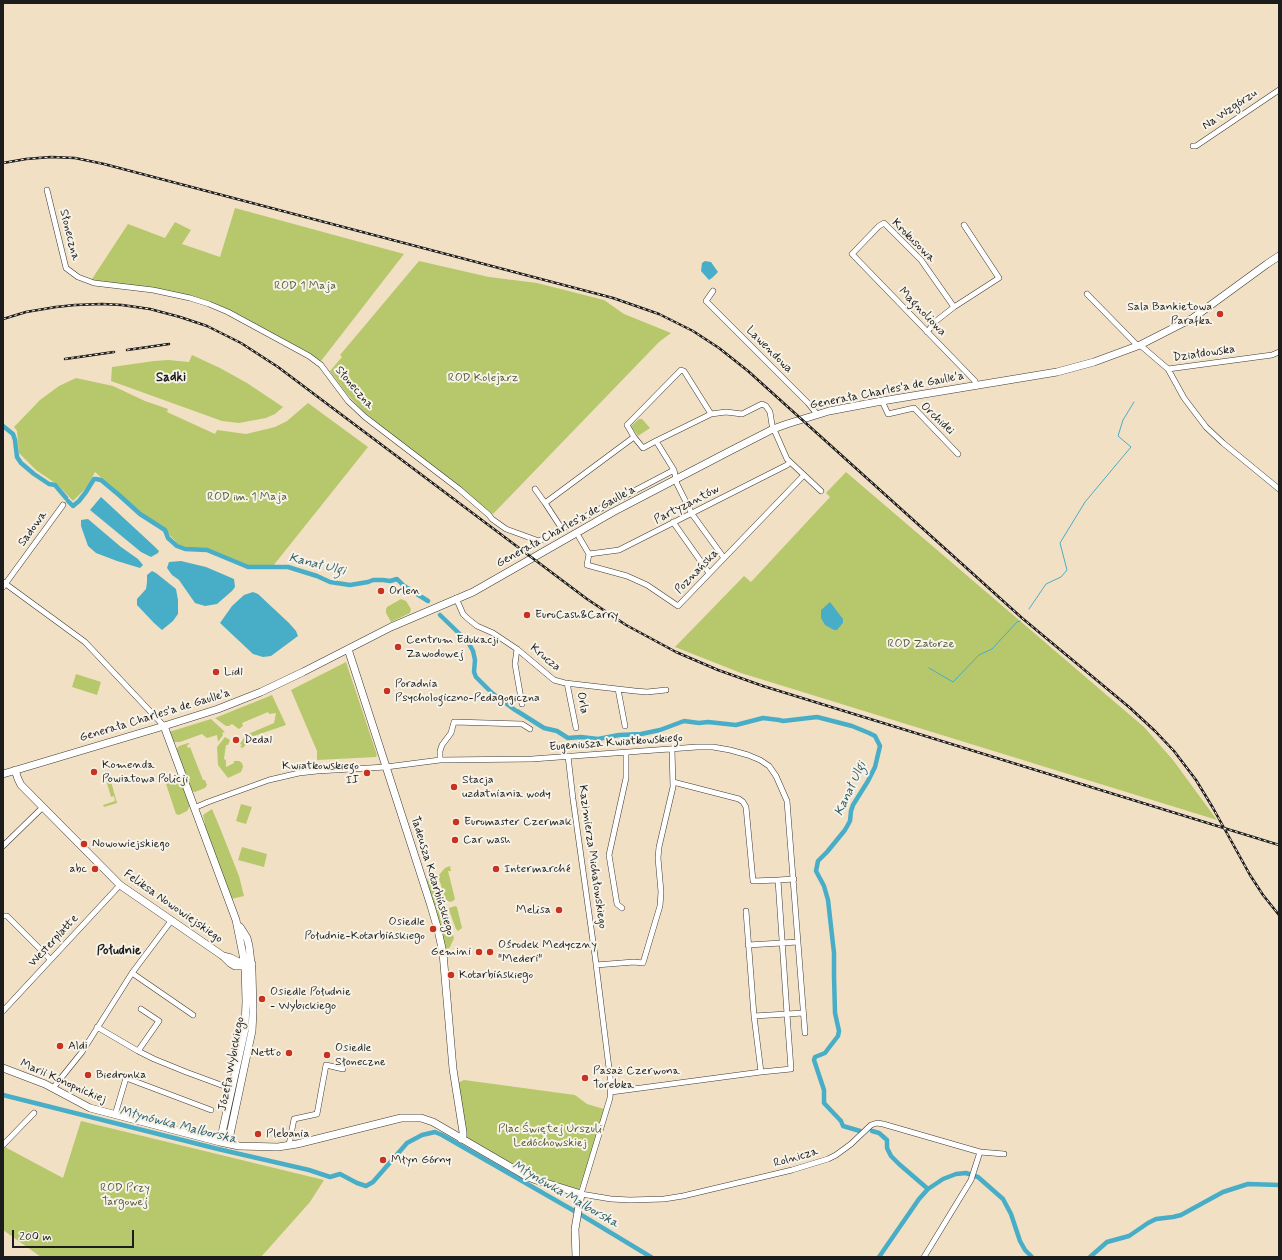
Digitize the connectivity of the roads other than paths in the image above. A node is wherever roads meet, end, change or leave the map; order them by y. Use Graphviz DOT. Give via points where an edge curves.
graph roads {
  1 [pos="1279,90"];
  2 [pos="1193,146"];
  3 [pos="47,190"];
  4 [pos="964,225"];
  5 [pos="852,254"];
  6 [pos="1279,256"];
  7 [pos="713,291"];
  8 [pos="1087,294"];
  9 [pos="954,308"];
  10 [pos="926,332"];
  11 [pos="1139,346"];
  12 [pos="1279,352"];
  13 [pos="1168,369"];
  14 [pos="976,386"];
  15 [pos="882,401"];
  16 [pos="711,414"];
  17 [pos="816,414"];
  18 [pos="773,429"];
  19 [pos="634,437"];
  20 [pos="656,441"];
  21 [pos="958,454"];
  22 [pos="790,462"];
  23 [pos="674,470"];
  24 [pos="804,474"];
  25 [pos="676,479"];
  26 [pos="535,489"];
  27 [pos="1279,489"];
  28 [pos="821,491"];
  29 [pos="545,504"];
  30 [pos="63,505"];
  31 [pos="692,514"];
  32 [pos="673,522"];
  33 [pos="562,529"];
  34 [pos="579,536"];
  35 [pos="588,554"];
  36 [pos="724,558"];
  37 [pos="710,573"];
  38 [pos="4,584"];
  39 [pos="456,598"];
  40 [pos="348,649"];
  41 [pos="517,649"];
  42 [pos="567,683"];
  43 [pos="618,689"];
  44 [pos="666,690"];
  45 [pos="522,704"];
  46 [pos="164,726"];
  47 [pos="625,726"];
  48 [pos="576,728"];
  49 [pos="530,729"];
  50 [pos="672,749"];
  51 [pos="626,753"];
  52 [pos="568,756"];
  53 [pos="440,760"];
  54 [pos="386,767"];
  55 [pos="15,770"];
  56 [pos="3,774"];
  57 [pos="674,782"];
  58 [pos="43,807"];
  59 [pos="194,808"];
  60 [pos="3,846"];
  61 [pos="794,879"];
  62 [pos="778,880"];
  63 [pos="120,885"];
  64 [pos="622,908"];
  65 [pos="746,911"];
  66 [pos="3,916"];
  67 [pos="171,921"];
  68 [pos="798,942"];
  69 [pos="782,943"];
  70 [pos="748,945"];
  71 [pos="50,959"];
  72 [pos="248,965"];
  73 [pos="596,965"];
  74 [pos="132,972"];
  75 [pos="140,1009"];
  76 [pos="3,1011"];
  77 [pos="787,1014"];
  78 [pos="803,1014"];
  79 [pos="192,1015"];
  80 [pos="754,1016"];
  81 [pos="97,1027"];
  82 [pos="805,1033"];
  83 [pos="138,1051"];
  84 [pos="3,1068"];
  85 [pos="343,1068"];
  86 [pos="761,1072"];
  87 [pos="52,1088"];
  88 [pos="232,1089"];
  89 [pos="611,1092"];
  90 [pos="211,1110"];
  91 [pos="34,1113"];
  92 [pos="115,1115"];
  93 [pos="461,1139"];
  94 [pos="220,1142"];
  95 [pos="228,1144"];
  96 [pos="3,1145"];
  97 [pos="289,1145"];
  98 [pos="980,1152"];
  99 [pos="1004,1154"];
  100 [pos="581,1194"];
  101 [pos="576,1257"];
  102 [pos="924,1257"];
  1 -- 2 [label="street, Na Wzgórzu"];
  3 -- 33 [label="street, Słoneczna" via="66,268 78,276 94,283 153,290 190,298 228,312 315,360 355,408 459,489 501,527 539,542"];
  4 -- 9 [label="street" via="999,278"];
  5 -- 9 [label="street, Krokusowa" via="884,223 921,260"];
  5 -- 10 [label="street, Magnoliowa"];
  6 -- 11 [label="street, Generała Charles'a de Gaulle'a" via="1193,318"];
  7 -- 17 [label="street, Lawendowa" via="706,301 812,407"];
  8 -- 11 [label="street, Działdowska"];
  9 -- 10 [label="street"];
  10 -- 14 [label="street, Magnoliowa" via="975,381"];
  11 -- 13 [label="street, Działdowska"];
  11 -- 14 [label="street, Generała Charles'a de Gaulle'a" via="1057,372"];
  12 -- 13 [label="street, Działdowska"];
  13 -- 27 [label="street" via="1184,398 1206,427"];
  14 -- 15 [label="street, Generała Charles'a de Gaulle'a"];
  15 -- 17 [label="street, Generała Charles'a de Gaulle'a"];
  15 -- 21 [label="street, Orchidei" via="888,414 914,408"];
  16 -- 18 [label="street" via="742,414 762,404 770,412"];
  16 -- 19 [label="street" via="681,370 627,425"];
  16 -- 20 [label="street"];
  17 -- 18 [label="street, Generała Charles'a de Gaulle'a"];
  18 -- 22 [label="street"];
  18 -- 25 [label="street, Generała Charles'a de Gaulle'a"];
  19 -- 20 [label="street" via="643,448"];
  19 -- 29 [label="street"];
  20 -- 23 [label="street"];
  22 -- 24 [label="street"];
  22 -- 31 [label="street, Partyzantów" via="788,466"];
  23 -- 25 [label="street"];
  23 -- 33 [label="street, Słoneczna"];
  24 -- 28 [label="street"];
  24 -- 36 [label="street, Poznańska"];
  25 -- 31 [label="street"];
  25 -- 39 [label="street, Generała Charles'a de Gaulle'a" via="612,512 483,586"];
  26 -- 29 [label="street"];
  29 -- 33 [label="street"];
  30 -- 38 [label="street, Sadowa"];
  31 -- 32 [label="street, Partyzantów"];
  31 -- 36 [label="street"];
  32 -- 35 [label="street, Partyzantów" via="619,550"];
  32 -- 37 [label="street"];
  34 -- 35 [label="street, Poznańska"];
  35 -- 37 [label="street, Poznańska" via="587,565 627,576 647,585 678,606"];
  36 -- 37 [label="street, Poznańska"];
  38 -- 46 [label="street" via="85,642"];
  39 -- 40 [label="street, Generała Charles'a de Gaulle'a"];
  39 -- 41 [label="street, Krucza" via="467,618"];
  40 -- 46 [label="street, Generała Charles'a de Gaulle'a" via="261,692"];
  40 -- 54 [label="street, Tadeusza Kotarbińskiego"];
  41 -- 42 [label="street, Krucza" via="554,680"];
  41 -- 45 [label="street" via="515,664"];
  42 -- 43 [label="street, Krucza"];
  42 -- 48 [label="street, Orla"];
  43 -- 44 [label="street, Krucza" via="647,692"];
  43 -- 47 [label="street"];
  46 -- 55 [label="street, Generała Charles'a de Gaulle'a"];
  46 -- 59 [label="street, Józefa Wybickiego"];
  49 -- 53 [label="street" via="522,724 454,722 451,733 442,745"];
  50 -- 51 [label="street, Eugeniusza Kwiatkowskiego"];
  50 -- 57 [label="street"];
  50 -- 61 [label="street, Eugeniusza Kwiatkowskiego" via="705,747 730,750 760,760 769,766 787,801"];
  51 -- 52 [label="street, Eugeniusza Kwiatkowskiego"];
  51 -- 64 [label="street" via="626,778 609,855 617,904"];
  52 -- 53 [label="street, Eugeniusza Kwiatkowskiego"];
  52 -- 73 [label="street, Kazimierza Michałowskiego"];
  53 -- 54 [label="street, Eugeniusza Kwiatkowskiego"];
  54 -- 59 [label="street, Eugeniusza Kwiatkowskiego" via="318,770 286,775"];
  54 -- 93 [label="street, Tadeusza Kotarbińskiego" via="432,906 443,953 453,1069 463,1132"];
  55 -- 56 [label="street, Generała Charles'a de Gaulle'a"];
  55 -- 58 [label="street, Feliksa Nowowiejskiego" via="19,782"];
  57 -- 62 [label="street" via="743,802 748,816 753,881"];
  57 -- 73 [label="street" via="659,847 660,906 643,963"];
  58 -- 60 [label="street"];
  58 -- 63 [label="street, Feliksa Nowowiejskiego"];
  59 -- 72 [label="street, Józefa Wybickiego" via="236,920"];
  61 -- 62 [label="street"];
  61 -- 68 [label="street, Eugeniusza Kwiatkowskiego"];
  62 -- 69 [label="street"];
  63 -- 67 [label="street, Feliksa Nowowiejskiego"];
  63 -- 71 [label="street, Westerplatte"];
  65 -- 70 [label="street"];
  66 -- 71 [label="street" via="8,916"];
  67 -- 72 [label="street, Feliksa Nowowiejskiego" via="235,966"];
  67 -- 74 [label="street"];
  68 -- 69 [label="street"];
  68 -- 78 [label="street, Eugeniusza Kwiatkowskiego"];
  69 -- 70 [label="street"];
  69 -- 77 [label="street"];
  70 -- 80 [label="street"];
  71 -- 76 [label="street, Westerplatte"];
  72 -- 88 [label="street, Józefa Wybickiego" via="246,1021"];
  72 -- 95 [label="street, Józefa Wybickiego" via="253,996 252,1031"];
  73 -- 89 [label="street, Kazimierza Michałowskiego"];
  74 -- 79 [label="street"];
  74 -- 81 [label="street"];
  75 -- 83 [label="street" via="159,1020"];
  77 -- 78 [label="street"];
  77 -- 80 [label="street"];
  77 -- 86 [label="street" via="791,1069"];
  78 -- 82 [label="street, Eugeniusza Kwiatkowskiego"];
  80 -- 86 [label="street"];
  81 -- 83 [label="street"];
  81 -- 87 [label="street" via="82,1052"];
  83 -- 88 [label="street"];
  84 -- 87 [label="street, Marii Konopnickiej"];
  85 -- 97 [label="street" via="326,1065 317,1114 294,1119"];
  86 -- 89 [label="street"];
  87 -- 92 [label="street, Marii Konopnickiej" via="86,1106"];
  88 -- 94 [label="street, Józefa Wybickiego"];
  89 -- 100 [label="street, Kazimierza Michałowskiego"];
  90 -- 92 [label="street, Marii Konopnickiej" via="126,1078"];
  91 -- 96 [label="street"];
  92 -- 94 [label="street, Marii Konopnickiej"];
  93 -- 97 [label="street, Marii Konopnickiej" via="433,1122 412,1117"];
  93 -- 100 [label="street, Marii Konopnickiej" via="532,1179"];
  94 -- 95 [label="street, Marii Konopnickiej"];
  95 -- 97 [label="street, Marii Konopnickiej" via="265,1147"];
  98 -- 99 [label="street, Rolnicza"];
  98 -- 100 [label="street, Rolnicza" via="878,1123 871,1125 836,1155 792,1170 664,1199 610,1199"];
  98 -- 102 [label="street" via="972,1178"];
  100 -- 101 [label="street" via="574,1236"];
}
